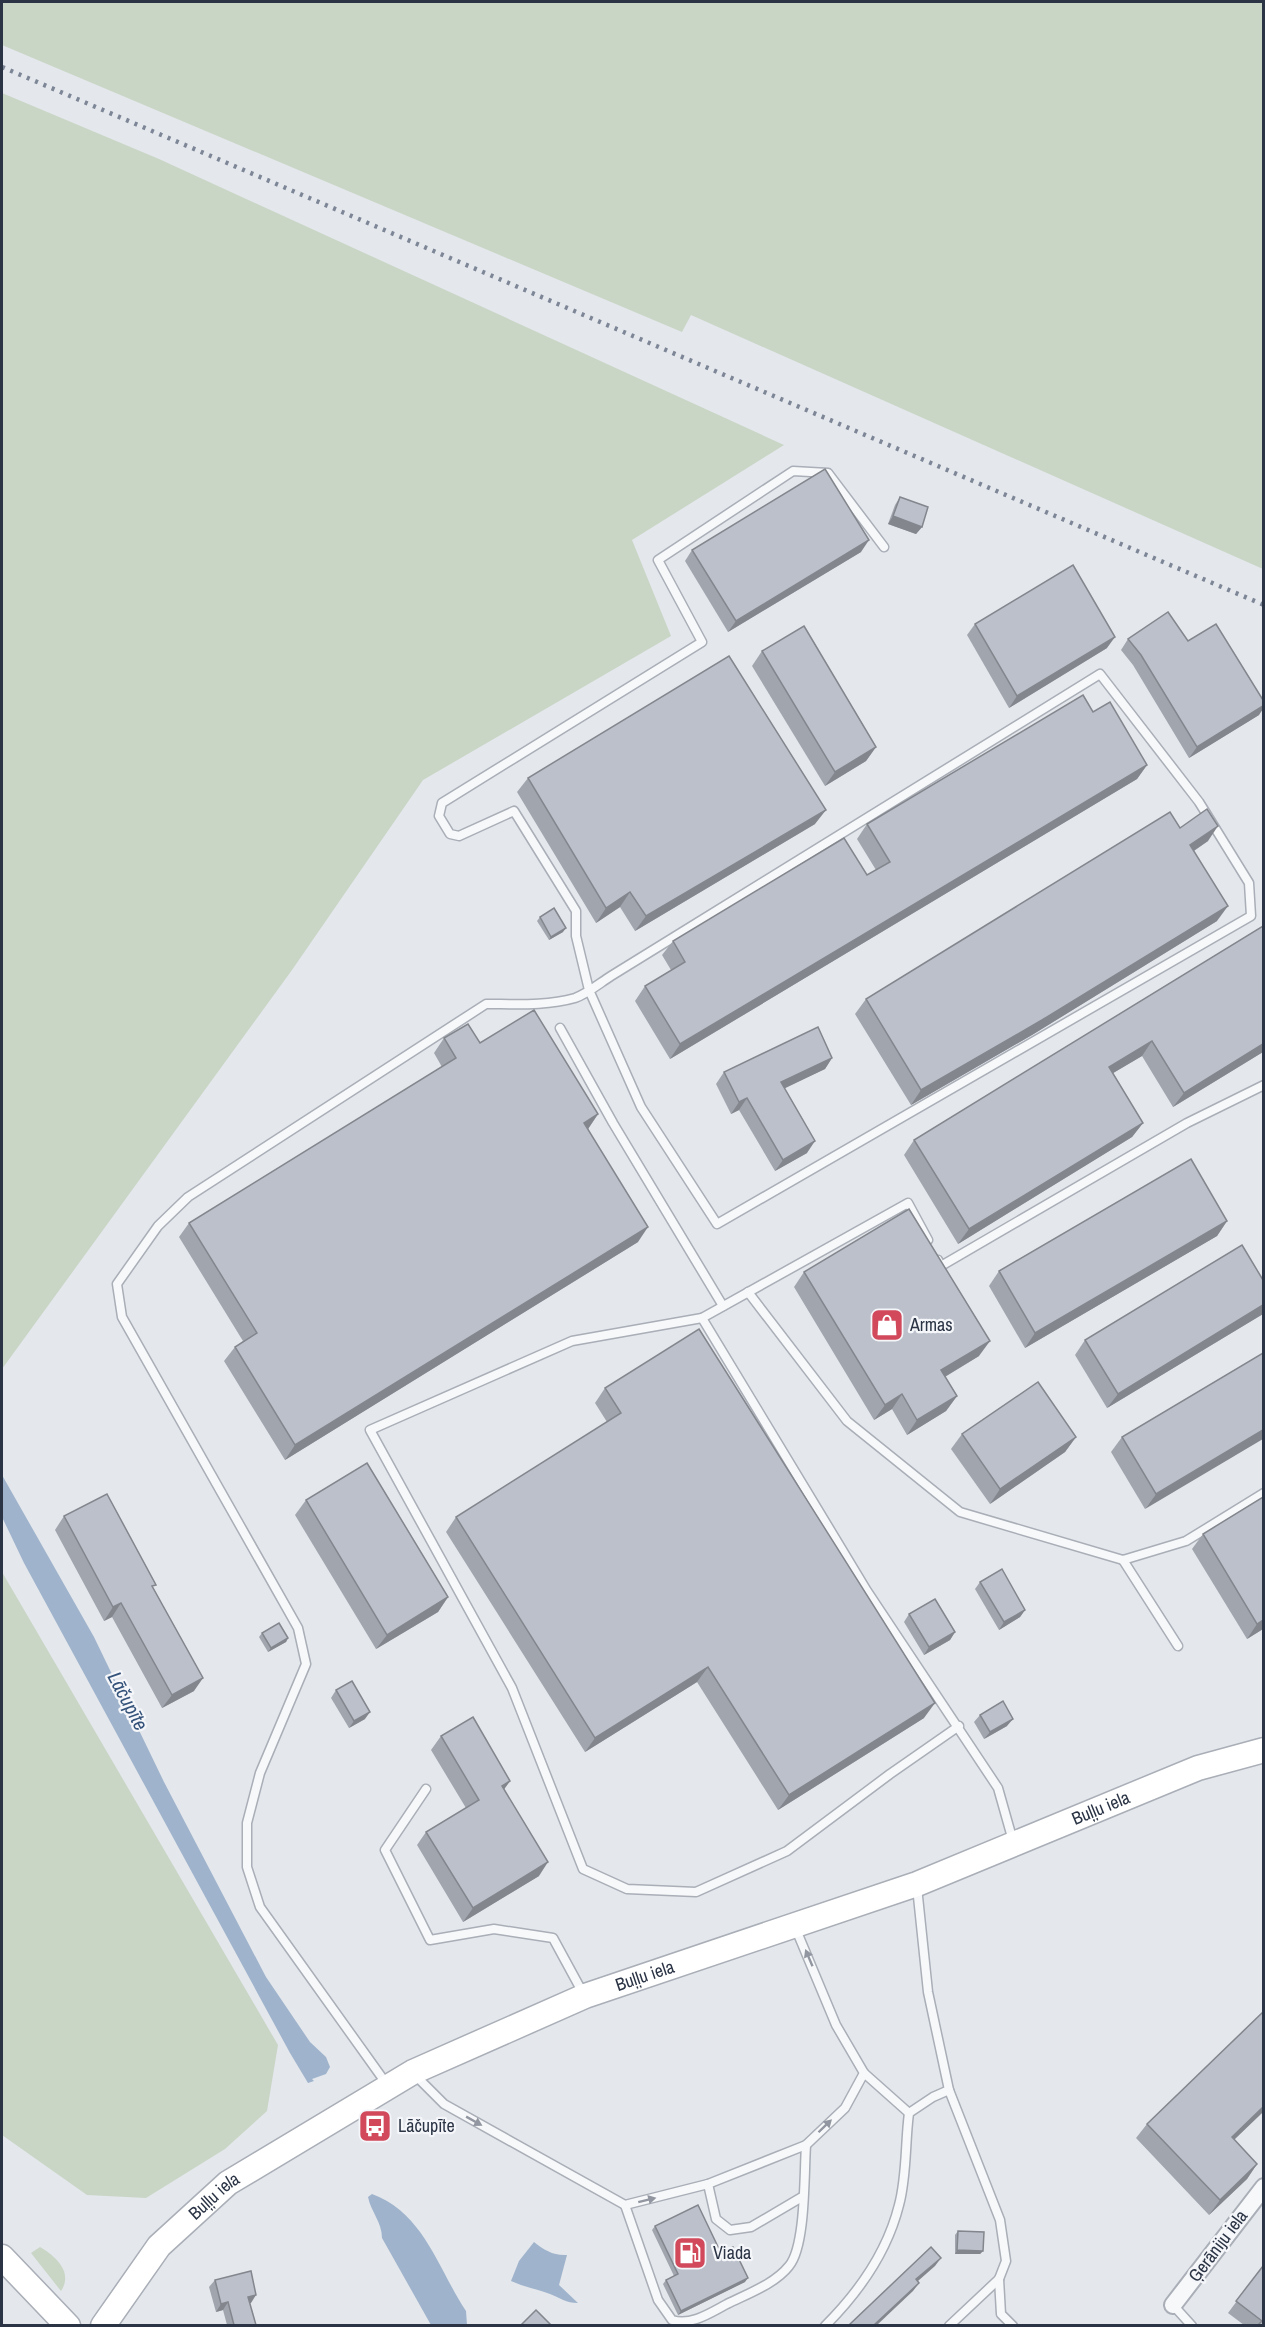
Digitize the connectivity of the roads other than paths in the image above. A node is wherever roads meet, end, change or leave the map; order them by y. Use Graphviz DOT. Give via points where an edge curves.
graph roads {
  1 [pos="884,547"];
  2 [pos="589,990"];
  3 [pos="561,1028"];
  4 [pos="1263,1085"];
  5 [pos="930,1245"];
  6 [pos="936,1256"];
  7 [pos="748,1292"];
  8 [pos="723,1306"];
  9 [pos="702,1318"];
  10 [pos="1263,1493"];
  11 [pos="1123,1560"];
  12 [pos="1178,1646"];
  13 [pos="959,1726"];
  14 [pos="1263,1749"];
  15 [pos="426,1789"];
  16 [pos="1014,1845"];
  17 [pos="917,1884"];
  18 [pos="793,1924"];
  19 [pos="585,1996"];
  20 [pos="412,2072"];
  21 [pos="864,2073"];
  22 [pos="388,2087"];
  23 [pos="949,2090"];
  24 [pos="909,2113"];
  25 [pos="806,2145"];
  26 [pos="708,2184"];
  27 [pos="1263,2187"];
  28 [pos="802,2197"];
  29 [pos="626,2205"];
  30 [pos="2,2257"];
  31 [pos="999,2279"];
  32 [pos="1173,2305"];
  33 [pos="68,2325"];
  34 [pos="104,2325"];
  35 [pos="825,2325"];
  36 [pos="949,2325"];
  37 [pos="1013,2325"];
  38 [pos="1192,2325"];
  1 -- 2 [label="lane" via="828,473 793,471 658,560 702,642 441,803 439,816 450,834 459,836 514,811 576,911 576,936"];
  2 -- 2 [label="lane" via="1100,674 1186,784 1249,883 1251,915 717,1224 641,1107"];
  2 -- 22 [label="lane" via="576,998 486,1004 188,1197 158,1226 117,1284 122,1317 298,1628 306,1664 260,1773 247,1823 248,1867 260,1907"];
  3 -- 8 [label="lane"];
  4 -- 6 [label="lane" via="1187,1124 941,1266"];
  5 -- 7 [label="lane" via="908,1203"];
  7 -- 8 [label="lane"];
  7 -- 11 [label="lane" via="847,1421 960,1512"];
  8 -- 9 [label="lane"];
  9 -- 13 [label="lane" via="867,1591"];
  9 -- 13 [label="lane" via="572,1341 370,1430 512,1688 583,1869 627,1889 696,1892 787,1851"];
  10 -- 11 [label="lane" via="1186,1541"];
  11 -- 12 [label="lane"];
  13 -- 16 [label="lane" via="998,1788"];
  14 -- 16 [label="street, Buļļu iela" via="1198,1768"];
  15 -- 19 [label="lane" via="385,1850 430,1940 494,1929 553,1938"];
  16 -- 17 [label="street, Buļļu iela"];
  17 -- 18 [label="street, Buļļu iela"];
  17 -- 23 [label="lane" via="928,1992"];
  18 -- 19 [label="street, Buļļu iela"];
  21 -- 18 [label="lane, one-way" via="836,2025"];
  19 -- 20 [label="street, Buļļu iela"];
  20 -- 22 [label="street, Buļļu iela"];
  20 -- 29 [label="lane, one-way" via="444,2104"];
  21 -- 24 [label="lane"];
  25 -- 21 [label="lane, one-way" via="845,2108"];
  22 -- 34 [label="street, Buļļu iela" via="228,2183 159,2246"];
  23 -- 24 [label="lane"];
  23 -- 31 [label="lane" via="1000,2220 1006,2261"];
  24 -- 35 [label="lane" via="900,2203 886,2244 853,2298"];
  25 -- 26 [label="lane"];
  25 -- 28 [label="lane"];
  26 -- 28 [label="lane" via="716,2219 730,2230 751,2227"];
  29 -- 26 [label="lane, one-way"];
  27 -- 32 [label="street, Ģerāniju iela"];
  28 -- 29 [label="lane" via="799,2249 790,2265 742,2296 689,2322 672,2320 665,2314"];
  30 -- 33 [label="street"];
  31 -- 36 [label="lane"];
  31 -- 37 [label="lane" via="1001,2314"];
  32 -- 38 [label="lane"];
}
